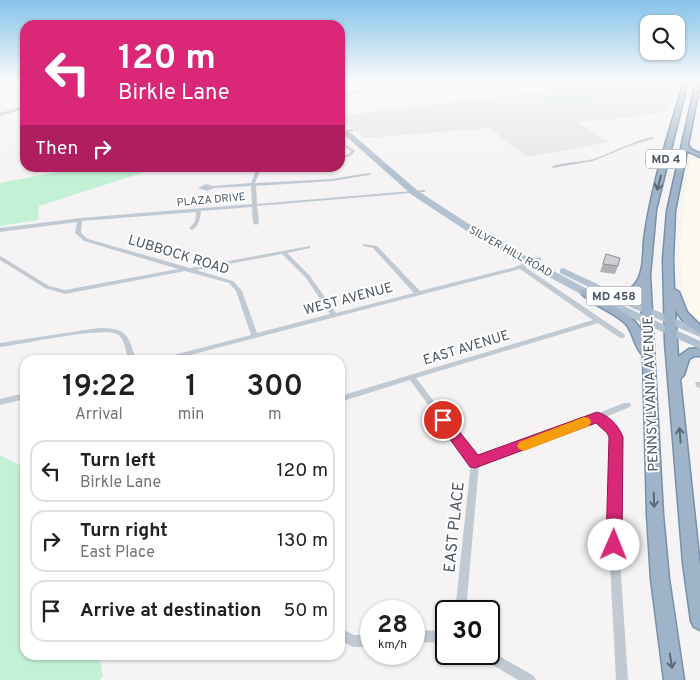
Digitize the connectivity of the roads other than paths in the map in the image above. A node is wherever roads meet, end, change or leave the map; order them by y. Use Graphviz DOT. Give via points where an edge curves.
graph roads {
  1 [pos="678,113"];
  2 [pos="692,113"];
  3 [pos="345,132"];
  4 [pos="652,138"];
  5 [pos="685,145"];
  6 [pos="345,146"];
  7 [pos="700,155"];
  8 [pos="345,157"];
  9 [pos="682,158"];
  10 [pos="553,167"];
  11 [pos="256,172"];
  12 [pos="369,174"];
  13 [pos="253,185"];
  14 [pos="213,187"];
  15 [pos="420,192"];
  16 [pos="255,206"];
  17 [pos="199,210"];
  18 [pos="80,220"];
  19 [pos="256,223"];
  20 [pos="192,228"];
  21 [pos="0,230"];
  22 [pos="364,245"];
  23 [pos="308,247"];
  24 [pos="283,252"];
  25 [pos="0,258"];
  26 [pos="530,263"];
  27 [pos="187,270"];
  28 [pos="645,274"];
  29 [pos="668,275"];
  30 [pos="602,291"];
  31 [pos="585,292"];
  32 [pos="418,293"];
  33 [pos="334,315"];
  34 [pos="647,316"];
  35 [pos="599,320"];
  36 [pos="670,326"];
  37 [pos="700,332"];
  38 [pos="255,336"];
  39 [pos="622,336"];
  40 [pos="0,345"];
  41 [pos="700,345"];
  42 [pos="700,352"];
  43 [pos="130,355"];
  44 [pos="181,355"];
  45 [pos="648,360"];
  46 [pos="411,377"];
  47 [pos="675,384"];
  48 [pos="20,397"];
  49 [pos="345,397"];
  50 [pos="0,402"];
  51 [pos="627,405"];
  52 [pos="597,417"];
  53 [pos="475,462"];
  54 [pos="461,600"];
  55 [pos="700,621"];
  56 [pos="345,637"];
  57 [pos="360,641"];
  58 [pos="500,663"];
  59 [pos="530,680"];
  60 [pos="622,680"];
  61 [pos="674,680"];
  1 -- 28 [label="highway, PENNSYLVANIA AVENUE / MD 4, one-way" via="652,210"];
  2 -- 5 [label="highway, PENNSYLVANIA AVENUE / MD 4"];
  3 -- 15 [label="main road, SILVER HILL ROAD / MD 458"];
  4 -- 10 [label="street" via="632,142 596,159"];
  5 -- 7 [label="highway" via="689,151"];
  5 -- 9 [label="highway, PENNSYLVANIA AVENUE / MD 4"];
  6 -- 8 [label="street" via="352,151"];
  7 -- 9 [label="highway"];
  9 -- 29 [label="highway, PENNSYLVANIA AVENUE / MD 4" via="669,226"];
  11 -- 13 [label="street"];
  12 -- 13 [label="street"];
  13 -- 14 [label="street"];
  13 -- 16 [label="street"];
  15 -- 16 [label="street, PLAZA DRIVE"];
  15 -- 26 [label="main road, SILVER HILL ROAD / MD 458" via="482,228"];
  16 -- 17 [label="street, PLAZA DRIVE"];
  16 -- 19 [label="street"];
  17 -- 18 [label="street, PLAZA DRIVE"];
  17 -- 20 [label="street"];
  18 -- 21 [label="street, PLAZA DRIVE"];
  18 -- 27 [label="street, LUBBOCK ROAD" via="78,232 83,239"];
  22 -- 32 [label="street" via="375,247"];
  23 -- 24 [label="street"];
  24 -- 27 [label="street"];
  24 -- 33 [label="street" via="308,277"];
  25 -- 27 [label="street" via="47,288 64,292"];
  26 -- 30 [label="main road, SILVER HILL ROAD / MD 458"];
  26 -- 31 [label="main road, SILVER HILL ROAD / MD 458"];
  26 -- 32 [label="street, WEST AVENUE"];
  26 -- 35 [label="street"];
  27 -- 38 [label="street, LUBBOCK ROAD" via="226,279 234,284"];
  28 -- 30 [label="highway" via="634,292"];
  28 -- 34 [label="highway, PENNSYLVANIA AVENUE / MD 4"];
  29 -- 36 [label="highway, PENNSYLVANIA AVENUE / MD 4"];
  29 -- 37 [label="highway" via="676,305"];
  30 -- 34 [label="main road, SILVER HILL ROAD / MD 458"];
  31 -- 34 [label="main road, SILVER HILL ROAD / MD 458"];
  31 -- 45 [label="highway" via="628,320 638,333"];
  32 -- 33 [label="street, WEST AVENUE"];
  33 -- 38 [label="street, WEST AVENUE"];
  34 -- 36 [label="main road, SILVER HILL ROAD / MD 458"];
  34 -- 45 [label="highway, PENNSYLVANIA AVENUE / MD 4"];
  35 -- 39 [label="street"];
  35 -- 46 [label="street, EAST AVENUE"];
  36 -- 37 [label="main road, SILVER HILL ROAD / MD 458"];
  36 -- 41 [label="main road, SILVER HILL ROAD / MD 458"];
  36 -- 47 [label="highway, PENNSYLVANIA AVENUE / MD 4"];
  38 -- 44 [label="street, WEST AVENUE"];
  40 -- 43 [label="street" via="89,330 111,330 126,340"];
  42 -- 47 [label="highway" via="687,354 682,359"];
  45 -- 61 [label="highway, PENNSYLVANIA AVENUE / MD 4, one-way" via="657,545"];
  46 -- 49 [label="street, EAST AVENUE"];
  46 -- 53 [label="street"];
  55 -- 47 [label="highway, PENNSYLVANIA AVENUE / MD 4, one-way" via="691,563"];
  48 -- 50 [label="street"];
  51 -- 52 [label="street"];
  52 -- 53 [label="street"];
  52 -- 60 [label="street" via="611,428 616,437 614,545"];
  53 -- 54 [label="street, EAST PLACE"];
  56 -- 57 [label="street"];
  58 -- 59 [label="street"];
}
